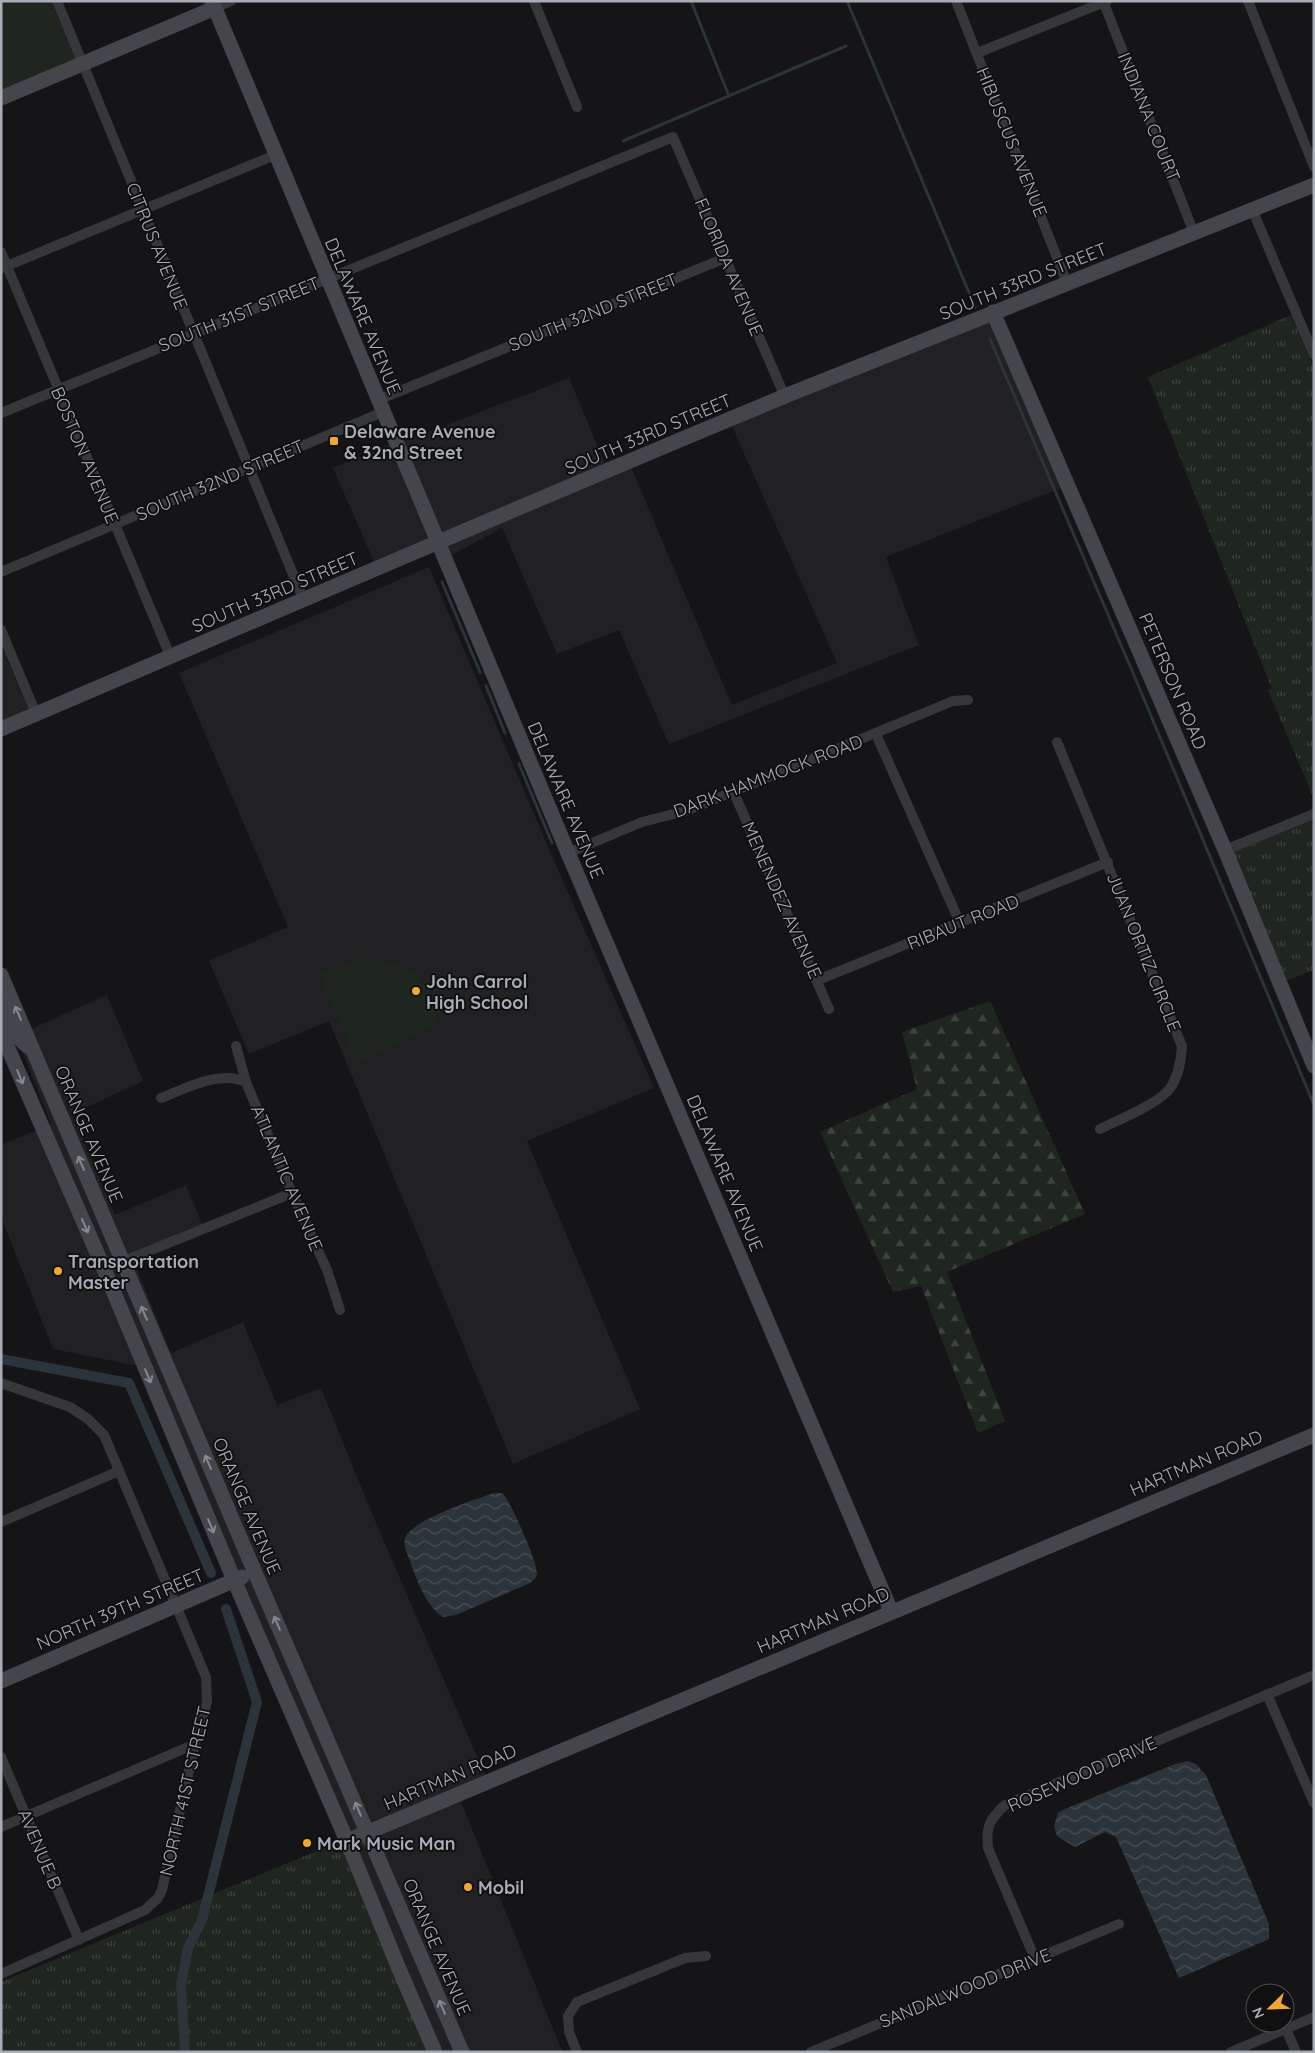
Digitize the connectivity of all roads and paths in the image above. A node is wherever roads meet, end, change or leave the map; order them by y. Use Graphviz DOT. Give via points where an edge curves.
graph roads {
  1 [pos="57,1"];
  2 [pos="231,1"];
  3 [pos="534,1"];
  4 [pos="956,1"];
  5 [pos="1248,1"];
  6 [pos="1104,2"];
  7 [pos="213,5"];
  8 [pos="977,53"];
  9 [pos="82,64"];
  10 [pos="1,98"];
  11 [pos="577,107"];
  12 [pos="672,138"];
  13 [pos="275,154"];
  14 [pos="1314,167"];
  15 [pos="1314,185"];
  16 [pos="142,209"];
  17 [pos="1252,209"];
  18 [pos="1194,233"];
  19 [pos="1,252"];
  20 [pos="725,258"];
  21 [pos="4,267"];
  22 [pos="327,278"];
  23 [pos="1067,283"];
  24 [pos="993,312"];
  25 [pos="193,333"];
  26 [pos="1314,355"];
  27 [pos="58,390"];
  28 [pos="784,397"];
  29 [pos="380,406"];
  30 [pos="1,413"];
  31 [pos="250,467"];
  32 [pos="114,524"];
  33 [pos="438,542"];
  34 [pos="1,572"];
  35 [pos="304,601"];
  36 [pos="1,630"];
  37 [pos="171,658"];
  38 [pos="968,700"];
  39 [pos="36,714"];
  40 [pos="1,729"];
  41 [pos="876,734"];
  42 [pos="1057,742"];
  43 [pos="734,793"];
  44 [pos="1314,814"];
  45 [pos="1224,850"];
  46 [pos="568,853"];
  47 [pos="1108,862"];
  48 [pos="960,923"];
  49 [pos="1,975"];
  50 [pos="818,980"];
  51 [pos="1,1005"];
  52 [pos="829,1009"];
  53 [pos="1,1032"];
  54 [pos="236,1046"];
  55 [pos="34,1050"];
  56 [pos="1314,1066"];
  57 [pos="246,1082"];
  58 [pos="161,1098"];
  59 [pos="1100,1129"];
  60 [pos="292,1193"];
  61 [pos="122,1261"];
  62 [pos="104,1269"];
  63 [pos="340,1310"];
  64 [pos="1,1383"];
  65 [pos="1314,1435"];
  66 [pos="119,1472"];
  67 [pos="1,1522"];
  68 [pos="255,1571"];
  69 [pos="234,1580"];
  70 [pos="176,1604"];
  71 [pos="891,1611"];
  72 [pos="1314,1675"];
  73 [pos="1,1681"];
  74 [pos="1268,1694"];
  75 [pos="196,1744"];
  76 [pos="1,1757"];
  77 [pos="1314,1803"];
  78 [pos="26,1816"];
  79 [pos="1,1827"];
  80 [pos="368,1832"];
  81 [pos="347,1841"];
  82 [pos="1119,1924"];
  83 [pos="79,1940"];
  84 [pos="706,1956"];
  85 [pos="1035,1959"];
  86 [pos="1,1974"];
  87 [pos="1314,2017"];
  88 [pos="1295,2025"];
  89 [pos="1276,2033"];
  90 [pos="1288,2033"];
  91 [pos="576,2051"];
  92 [pos="435,2052"];
  93 [pos="462,2052"];
  94 [pos="811,2052"];
  95 [pos="1231,2052"];
  96 [pos="1296,2052"];
  1 -- 9 [label="street, CITRUS AVENUE"];
  2 -- 7 [label="street"];
  3 -- 11 [label="street"];
  4 -- 8 [label="street, HIBUSCUS AVENUE"];
  5 -- 14 [label="street"];
  6 -- 8 [label="street"];
  6 -- 18 [label="street, INDIANA COURT"];
  7 -- 9 [label="street"];
  7 -- 13 [label="street, DELAWARE AVENUE"];
  8 -- 23 [label="street, HIBUSCUS AVENUE"];
  9 -- 10 [label="street"];
  9 -- 16 [label="street, CITRUS AVENUE"];
  12 -- 20 [label="street, FLORIDA AVENUE"];
  12 -- 22 [label="street, SOUTH 31ST STREET"];
  13 -- 16 [label="street"];
  13 -- 22 [label="street, DELAWARE AVENUE"];
  15 -- 17 [label="street, SOUTH 33RD STREET"];
  16 -- 21 [label="street"];
  16 -- 25 [label="street, CITRUS AVENUE"];
  17 -- 18 [label="street, SOUTH 33RD STREET"];
  17 -- 26 [label="street"];
  18 -- 23 [label="street, SOUTH 33RD STREET"];
  19 -- 21 [label="street, BOSTON AVENUE"];
  20 -- 28 [label="street, FLORIDA AVENUE"];
  20 -- 29 [label="street, SOUTH 32ND STREET"];
  21 -- 27 [label="street, BOSTON AVENUE"];
  22 -- 25 [label="street, SOUTH 31ST STREET"];
  22 -- 29 [label="street, DELAWARE AVENUE"];
  23 -- 24 [label="street, SOUTH 33RD STREET"];
  24 -- 28 [label="street, SOUTH 33RD STREET"];
  24 -- 45 [label="street, PETERSON ROAD"];
  25 -- 27 [label="street, SOUTH 31ST STREET"];
  25 -- 31 [label="street, CITRUS AVENUE"];
  27 -- 30 [label="street, SOUTH 31ST STREET"];
  27 -- 32 [label="street, BOSTON AVENUE"];
  28 -- 33 [label="street, SOUTH 33RD STREET"];
  29 -- 31 [label="street, SOUTH 32ND STREET"];
  29 -- 33 [label="street, DELAWARE AVENUE"];
  31 -- 32 [label="street, SOUTH 32ND STREET"];
  31 -- 35 [label="street, CITRUS AVENUE"];
  32 -- 34 [label="street, SOUTH 32ND STREET"];
  32 -- 37 [label="street, BOSTON AVENUE"];
  33 -- 35 [label="street, SOUTH 33RD STREET"];
  33 -- 46 [label="street, DELAWARE AVENUE"];
  35 -- 37 [label="street, SOUTH 33RD STREET"];
  36 -- 39 [label="street"];
  37 -- 39 [label="street, SOUTH 33RD STREET"];
  38 -- 41 [label="street, DARK HAMMOCK ROAD" via="953,701"];
  39 -- 40 [label="street, SOUTH 33RD STREET"];
  41 -- 43 [label="street, DARK HAMMOCK ROAD"];
  41 -- 48 [label="street"];
  42 -- 47 [label="street, JUAN ORTIZ CIRCLE"];
  43 -- 46 [label="street, DARK HAMMOCK ROAD" via="686,811 642,822"];
  43 -- 50 [label="street, MENENDEZ AVENUE"];
  44 -- 45 [label="street"];
  45 -- 56 [label="street, PETERSON ROAD"];
  46 -- 71 [label="street, DELAWARE AVENUE"];
  47 -- 48 [label="street, RIBAUT ROAD"];
  47 -- 59 [label="street, JUAN ORTIZ CIRCLE" via="1182,1046 1180,1066 1170,1089 1146,1106"];
  48 -- 50 [label="street, RIBAUT ROAD"];
  55 -- 49 [label="street, ORANGE AVENUE, one-way"];
  50 -- 52 [label="street, MENENDEZ AVENUE"];
  51 -- 55 [label="street" via="15,1035"];
  53 -- 62 [label="street, one-way"];
  54 -- 57 [label="street, ATLANTIC AVENUE"];
  61 -- 55 [label="street, ORANGE AVENUE, one-way"];
  57 -- 58 [label="street" via="229,1077"];
  57 -- 60 [label="street, ATLANTIC AVENUE"];
  60 -- 61 [label="street"];
  60 -- 63 [label="street, ATLANTIC AVENUE" via="327,1270"];
  61 -- 62 [label="street"];
  68 -- 61 [label="street, ORANGE AVENUE, one-way"];
  62 -- 69 [label="street, one-way"];
  64 -- 66 [label="street, NORTH 41ST STREET" via="70,1407 88,1419 104,1435"];
  65 -- 71 [label="street, HARTMAN ROAD"];
  66 -- 67 [label="street"];
  66 -- 70 [label="street, NORTH 41ST STREET"];
  68 -- 69 [label="street, NORTH 39TH STREET"];
  80 -- 68 [label="street, ORANGE AVENUE, one-way"];
  69 -- 70 [label="street, NORTH 39TH STREET"];
  69 -- 81 [label="street"];
  70 -- 73 [label="street, NORTH 39TH STREET"];
  70 -- 75 [label="street, NORTH 41ST STREET" via="206,1677 207,1702"];
  71 -- 80 [label="street, HARTMAN ROAD"];
  72 -- 74 [label="street, ROSEWOOD DRIVE"];
  74 -- 77 [label="street"];
  74 -- 85 [label="street, ROSEWOOD DRIVE" via="1005,1805 992,1817 987,1832 988,1848"];
  75 -- 78 [label="street"];
  75 -- 83 [label="street, NORTH 41ST STREET" via="158,1898 145,1910"];
  76 -- 78 [label="street, AVENUE B"];
  78 -- 79 [label="street"];
  78 -- 83 [label="street, AVENUE B"];
  80 -- 81 [label="street, HARTMAN ROAD"];
  93 -- 80 [label="street, ORANGE AVENUE, one-way"];
  81 -- 92 [label="street"];
  82 -- 85 [label="street, SANDALWOOD DRIVE"];
  83 -- 86 [label="street, NORTH 41ST STREET"];
  84 -- 91 [label="street" via="685,1958 577,2002 568,2016 569,2032"];
  85 -- 94 [label="street, SANDALWOOD DRIVE"];
  87 -- 88 [label="street"];
  89 -- 95 [label="street"];
  90 -- 96 [label="street"];
}
